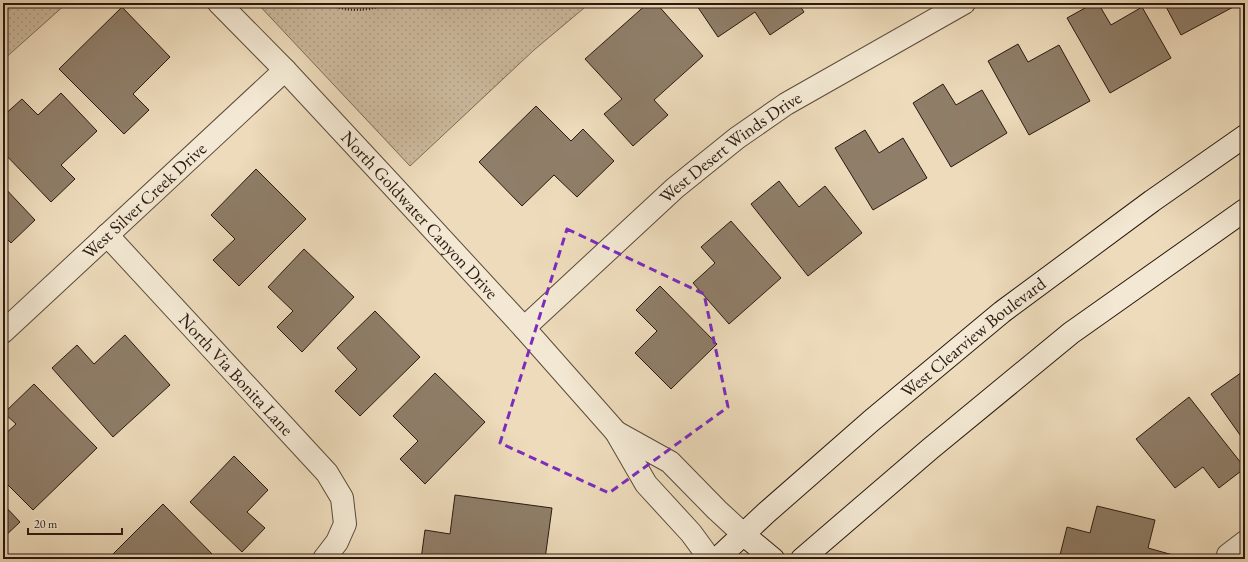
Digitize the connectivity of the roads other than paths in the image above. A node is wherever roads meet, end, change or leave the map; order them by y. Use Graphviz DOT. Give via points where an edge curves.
graph roads {
  1 [pos="219,3"];
  2 [pos="964,3"];
  3 [pos="285,70"];
  4 [pos="1245,136"];
  5 [pos="1245,210"];
  6 [pos="107,235"];
  7 [pos="524,328"];
  8 [pos="3,332"];
  9 [pos="616,432"];
  10 [pos="743,534"];
  11 [pos="324,559"];
  12 [pos="710,559"];
  13 [pos="717,559"];
  14 [pos="773,559"];
  15 [pos="802,559"];
  1 -- 3 [label="street, North Goldwater Canyon Drive"];
  2 -- 7 [label="street, West Desert Winds Drive" via="786,104 736,138 675,188"];
  3 -- 6 [label="street, West Silver Creek Drive"];
  3 -- 7 [label="street, North Goldwater Canyon Drive"];
  4 -- 10 [label="street, West Clearview Boulevard" via="1002,312 871,421"];
  5 -- 15 [label="street" via="1071,332"];
  6 -- 8 [label="street, West Silver Creek Drive"];
  6 -- 11 [label="street, North Via Bonita Lane" via="327,473 342,498 345,524 337,542"];
  7 -- 9 [label="street, North Goldwater Canyon Drive"];
  9 -- 10 [label="street, North Goldwater Canyon Drive" via="670,462"];
  9 -- 12 [label="street, North Goldwater Canyon Drive" via="646,484 691,533"];
  10 -- 13 [label="street, West Clearview Boulevard"];
  10 -- 14 [label="street, North Goldwater Canyon Drive"];
}
